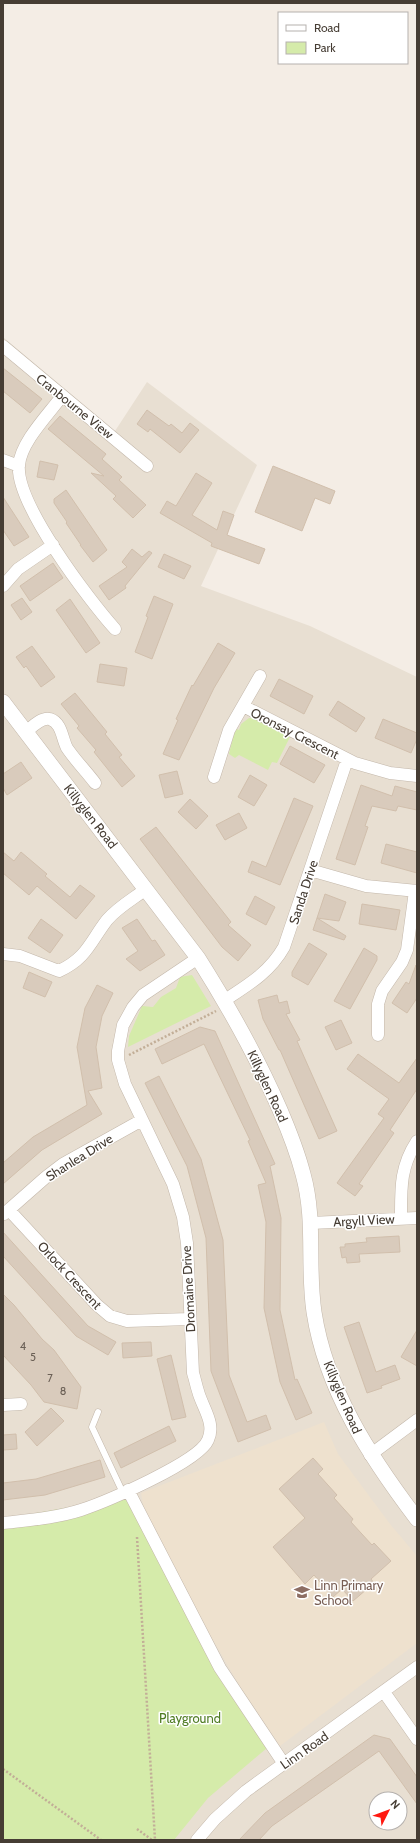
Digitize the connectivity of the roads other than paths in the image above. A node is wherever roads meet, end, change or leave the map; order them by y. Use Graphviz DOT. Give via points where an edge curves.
graph roads {
  1 [pos="3,346"];
  2 [pos="62,396"];
  3 [pos="3,460"];
  4 [pos="19,466"];
  5 [pos="147,466"];
  6 [pos="53,545"];
  7 [pos="3,586"];
  8 [pos="115,629"];
  9 [pos="260,676"];
  10 [pos="3,702"];
  11 [pos="243,706"];
  12 [pos="26,732"];
  13 [pos="347,760"];
  14 [pos="417,776"];
  15 [pos="214,777"];
  16 [pos="95,783"];
  17 [pos="310,870"];
  18 [pos="146,889"];
  19 [pos="416,891"];
  20 [pos="3,954"];
  21 [pos="198,958"];
  22 [pos="226,1003"];
  23 [pos="378,1035"];
  24 [pos="142,1120"];
  25 [pos="417,1141"];
  26 [pos="6,1212"];
  27 [pos="401,1218"];
  28 [pos="417,1218"];
  29 [pos="311,1223"];
  30 [pos="189,1319"];
  31 [pos="21,1404"];
  32 [pos="3,1405"];
  33 [pos="98,1412"];
  34 [pos="417,1420"];
  35 [pos="370,1454"];
  36 [pos="126,1492"];
  37 [pos="417,1519"];
  38 [pos="3,1523"];
  39 [pos="417,1668"];
  40 [pos="384,1692"];
  41 [pos="417,1739"];
  42 [pos="284,1764"];
  43 [pos="197,1840"];
  1 -- 2 [label="street, Cranbourne View"];
  2 -- 4 [label="street" via="30,439"];
  2 -- 5 [label="street, Cranbourne View"];
  3 -- 4 [label="street"];
  4 -- 6 [label="street" via="25,497"];
  6 -- 7 [label="street" via="18,568"];
  6 -- 8 [label="street" via="96,608"];
  9 -- 11 [label="street, Oronsay Crescent"];
  10 -- 12 [label="street, Killyglen Road"];
  11 -- 13 [label="street, Oronsay Crescent"];
  11 -- 15 [label="street, Oronsay Crescent" via="229,730"];
  12 -- 16 [label="street" via="42,719 54,722 67,747"];
  12 -- 18 [label="street, Killyglen Road"];
  13 -- 14 [label="street, Oronsay Crescent" via="390,773"];
  13 -- 17 [label="street, Sanda Drive"];
  17 -- 19 [label="street" via="366,886"];
  17 -- 22 [label="street, Sanda Drive" via="280,954 263,974"];
  18 -- 20 [label="street" via="112,915 76,962 59,971 20,956"];
  18 -- 21 [label="street, Killyglen Road"];
  19 -- 23 [label="street" via="407,950 382,991 378,1004"];
  21 -- 22 [label="street, Killyglen Road"];
  21 -- 24 [label="street, Dromaine Drive" via="143,995 132,1007 120,1034 118,1060 125,1084"];
  22 -- 29 [label="street, Killyglen Road" via="272,1092 295,1147 304,1174"];
  24 -- 26 [label="street, Shanlea Drive" via="63,1164"];
  24 -- 30 [label="street, Dromaine Drive" via="173,1184 183,1217 187,1244"];
  25 -- 27 [label="street" via="407,1158 403,1175"];
  26 -- 30 [label="street, Orlock Crescent" via="96,1305 110,1316 127,1321"];
  27 -- 28 [label="street, Argyll View"];
  27 -- 29 [label="street, Argyll View"];
  29 -- 35 [label="street, Killyglen Road" via="314,1311 320,1340 340,1396"];
  30 -- 36 [label="street, Dromaine Drive" via="193,1373 209,1420 208,1441 189,1459"];
  31 -- 32 [label="street"];
  33 -- 36 [label="lane" via="92,1427"];
  34 -- 35 [label="street"];
  35 -- 37 [label="street, Killyglen Road"];
  36 -- 38 [label="street, Dromaine Drive" via="81,1510"];
  36 -- 42 [label="street" via="213,1656"];
  39 -- 40 [label="street, Linn Road"];
  40 -- 41 [label="street"];
  40 -- 42 [label="street, Linn Road"];
  42 -- 43 [label="street, Linn Road" via="227,1806"];
}
